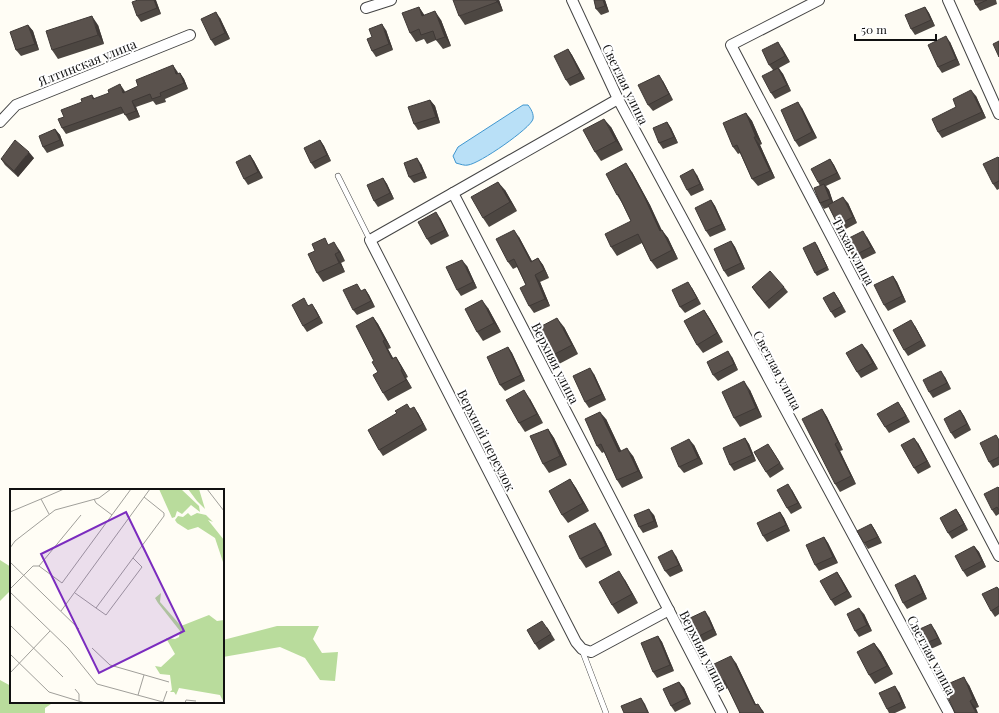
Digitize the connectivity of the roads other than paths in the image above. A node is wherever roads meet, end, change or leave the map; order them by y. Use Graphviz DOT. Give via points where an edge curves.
graph roads {
  1 [pos="391,0"];
  2 [pos="572,0"];
  3 [pos="820,0"];
  4 [pos="948,0"];
  5 [pos="366,8"];
  6 [pos="190,35"];
  7 [pos="618,99"];
  8 [pos="999,114"];
  9 [pos="0,122"];
  10 [pos="338,176"];
  11 [pos="453,193"];
  12 [pos="370,240"];
  13 [pos="999,556"];
  14 [pos="669,610"];
  15 [pos="582,649"];
  16 [pos="606,713"];
  17 [pos="722,713"];
  18 [pos="949,713"];
  1 -- 5 [label="street"];
  2 -- 7 [label="street, Светлая улица"];
  3 -- 13 [label="street, Тихая улица" via="731,45"];
  4 -- 8 [label="street"];
  6 -- 9 [label="street, Ялтинская улица" via="16,105"];
  7 -- 11 [label="street"];
  7 -- 18 [label="street, Светлая улица"];
  10 -- 12 [label="lane"];
  11 -- 12 [label="street"];
  11 -- 14 [label="street, Верхняя улица"];
  12 -- 15 [label="street, Верхний переулок" via="576,642"];
  14 -- 15 [label="street" via="591,652"];
  14 -- 17 [label="street, Верхняя улица"];
  15 -- 16 [label="lane"];
}
